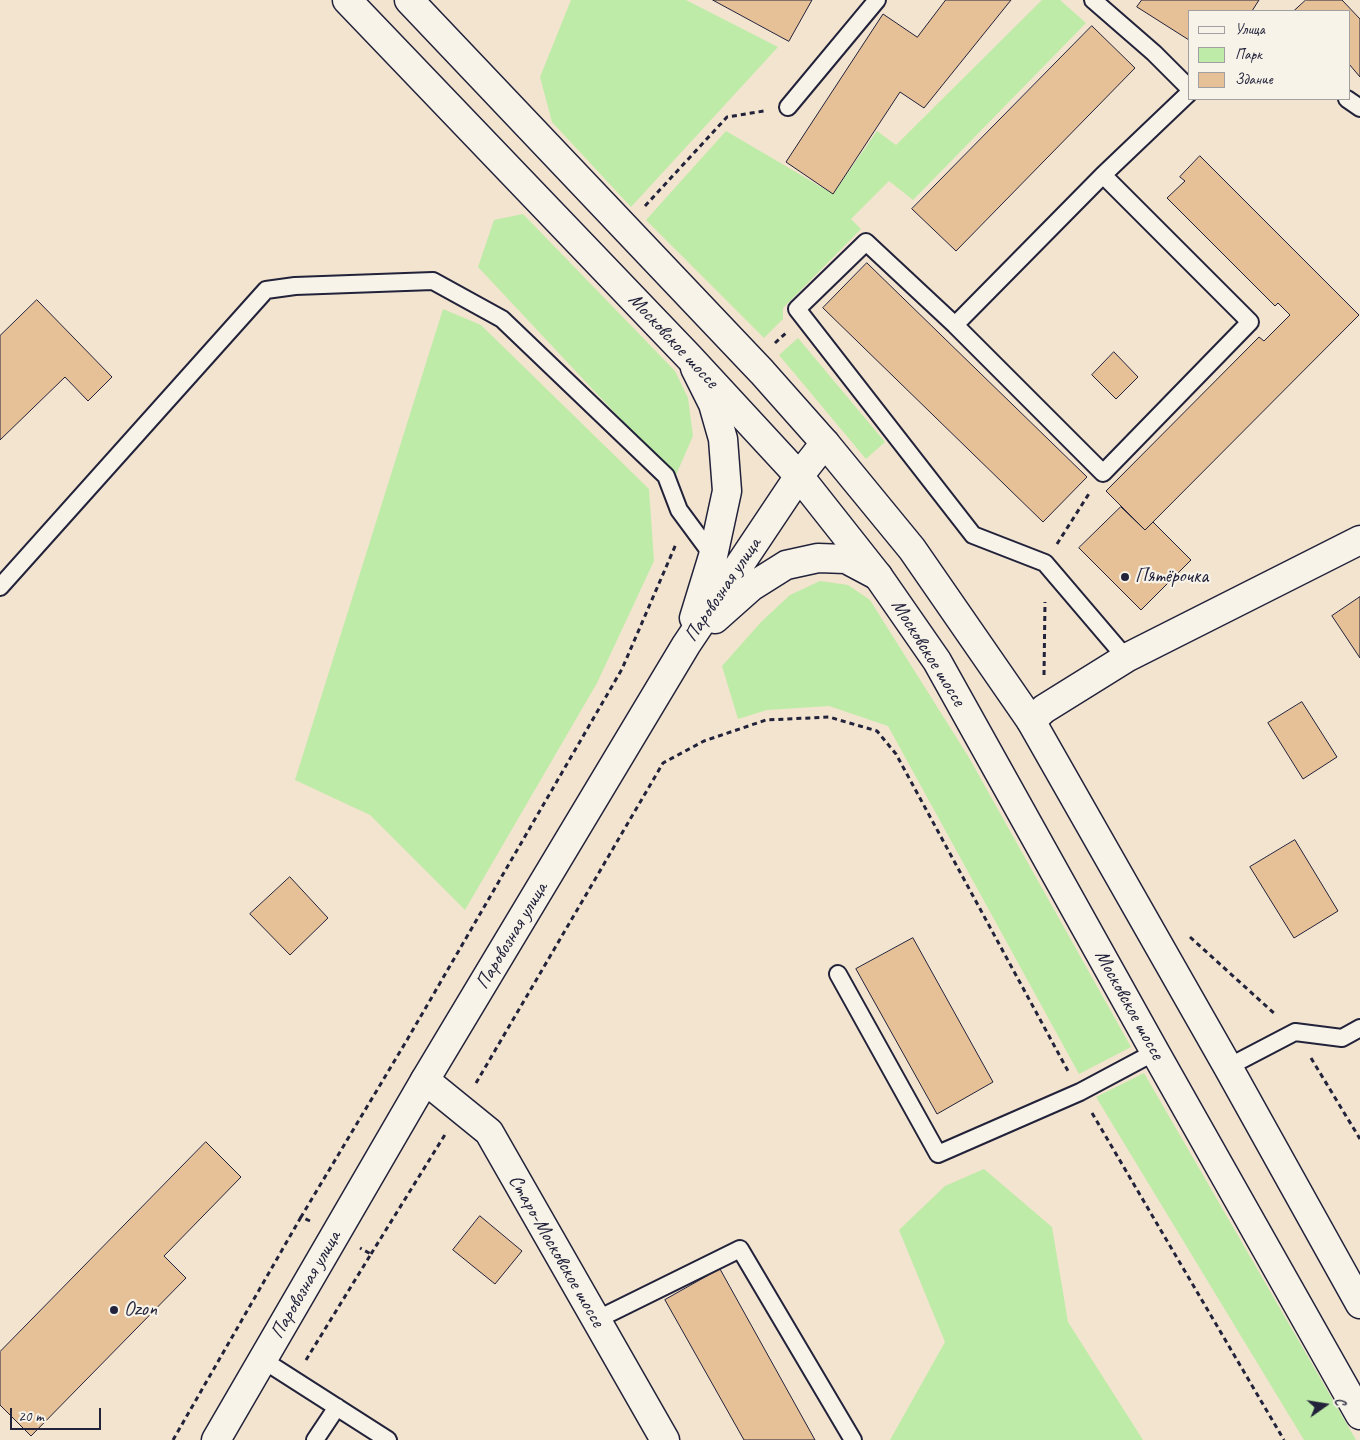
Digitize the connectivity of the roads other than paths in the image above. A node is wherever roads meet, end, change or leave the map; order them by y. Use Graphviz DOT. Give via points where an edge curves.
graph roads {
  1 [pos="347,0"];
  2 [pos="409,0"];
  3 [pos="877,0"];
  4 [pos="1093,0"];
  5 [pos="1188,87"];
  6 [pos="1188,94"];
  7 [pos="1348,100"];
  8 [pos="788,107"];
  9 [pos="1360,108"];
  10 [pos="1103,176"];
  11 [pos="955,325"];
  12 [pos="689,357"];
  13 [pos="825,443"];
  14 [pos="799,476"];
  15 [pos="1360,540"];
  16 [pos="713,556"];
  17 [pos="878,576"];
  18 [pos="0,587"];
  19 [pos="686,645"];
  20 [pos="1126,658"];
  21 [pos="1031,720"];
  22 [pos="838,974"];
  23 [pos="1360,1028"];
  24 [pos="1155,1052"];
  25 [pos="1228,1067"];
  26 [pos="425,1080"];
  27 [pos="1360,1304"];
  28 [pos="596,1320"];
  29 [pos="263,1360"];
  30 [pos="337,1407"];
  31 [pos="1360,1416"];
  32 [pos="216,1440"];
  33 [pos="315,1440"];
  34 [pos="388,1440"];
  35 [pos="665,1440"];
  36 [pos="853,1440"];
  1 -- 12 [label="main road, Московское шоссе"];
  2 -- 13 [label="main road" via="762,372"];
  3 -- 8 [label="lane"];
  4 -- 5 [label="lane"];
  6 -- 10 [label="lane"];
  7 -- 9 [label="lane"];
  10 -- 11 [label="lane"];
  10 -- 11 [label="lane" via="1250,322 1102,473"];
  11 -- 20 [label="lane" via="866,242 796,309 973,535 1045,563"];
  12 -- 14 [label="main road, Московское шоссе"];
  12 -- 16 [label="main road" via="713,404 722,439 727,491"];
  13 -- 14 [label="main road, Паровозная улица"];
  13 -- 21 [label="main road" via="912,549"];
  14 -- 17 [label="main road, Московское шоссе"];
  14 -- 19 [label="main road, Паровозная улица"];
  15 -- 20 [label="main road"];
  16 -- 18 [label="lane" via="679,510 666,476 502,319 433,281 295,286 266,290"];
  16 -- 19 [label="main road"];
  17 -- 19 [label="main road" via="846,559 818,558 786,565 751,587"];
  17 -- 24 [label="main road, Московское шоссе" via="937,661"];
  19 -- 26 [label="main road, Паровозная улица"];
  20 -- 21 [label="main road"];
  21 -- 25 [label="main road"];
  22 -- 24 [label="lane" via="938,1154 1080,1092"];
  23 -- 25 [label="lane" via="1342,1038 1295,1032"];
  24 -- 31 [label="main road, Московское шоссе"];
  25 -- 27 [label="main road"];
  26 -- 28 [label="main road, Старо-Московское шоссе" via="489,1132"];
  26 -- 29 [label="main road, Паровозная улица"];
  28 -- 35 [label="main road, Старо-Московское шоссе"];
  28 -- 36 [label="lane" via="740,1249"];
  29 -- 30 [label="lane"];
  29 -- 32 [label="main road, Паровозная улица"];
  30 -- 33 [label="lane"];
  30 -- 34 [label="lane"];
}
